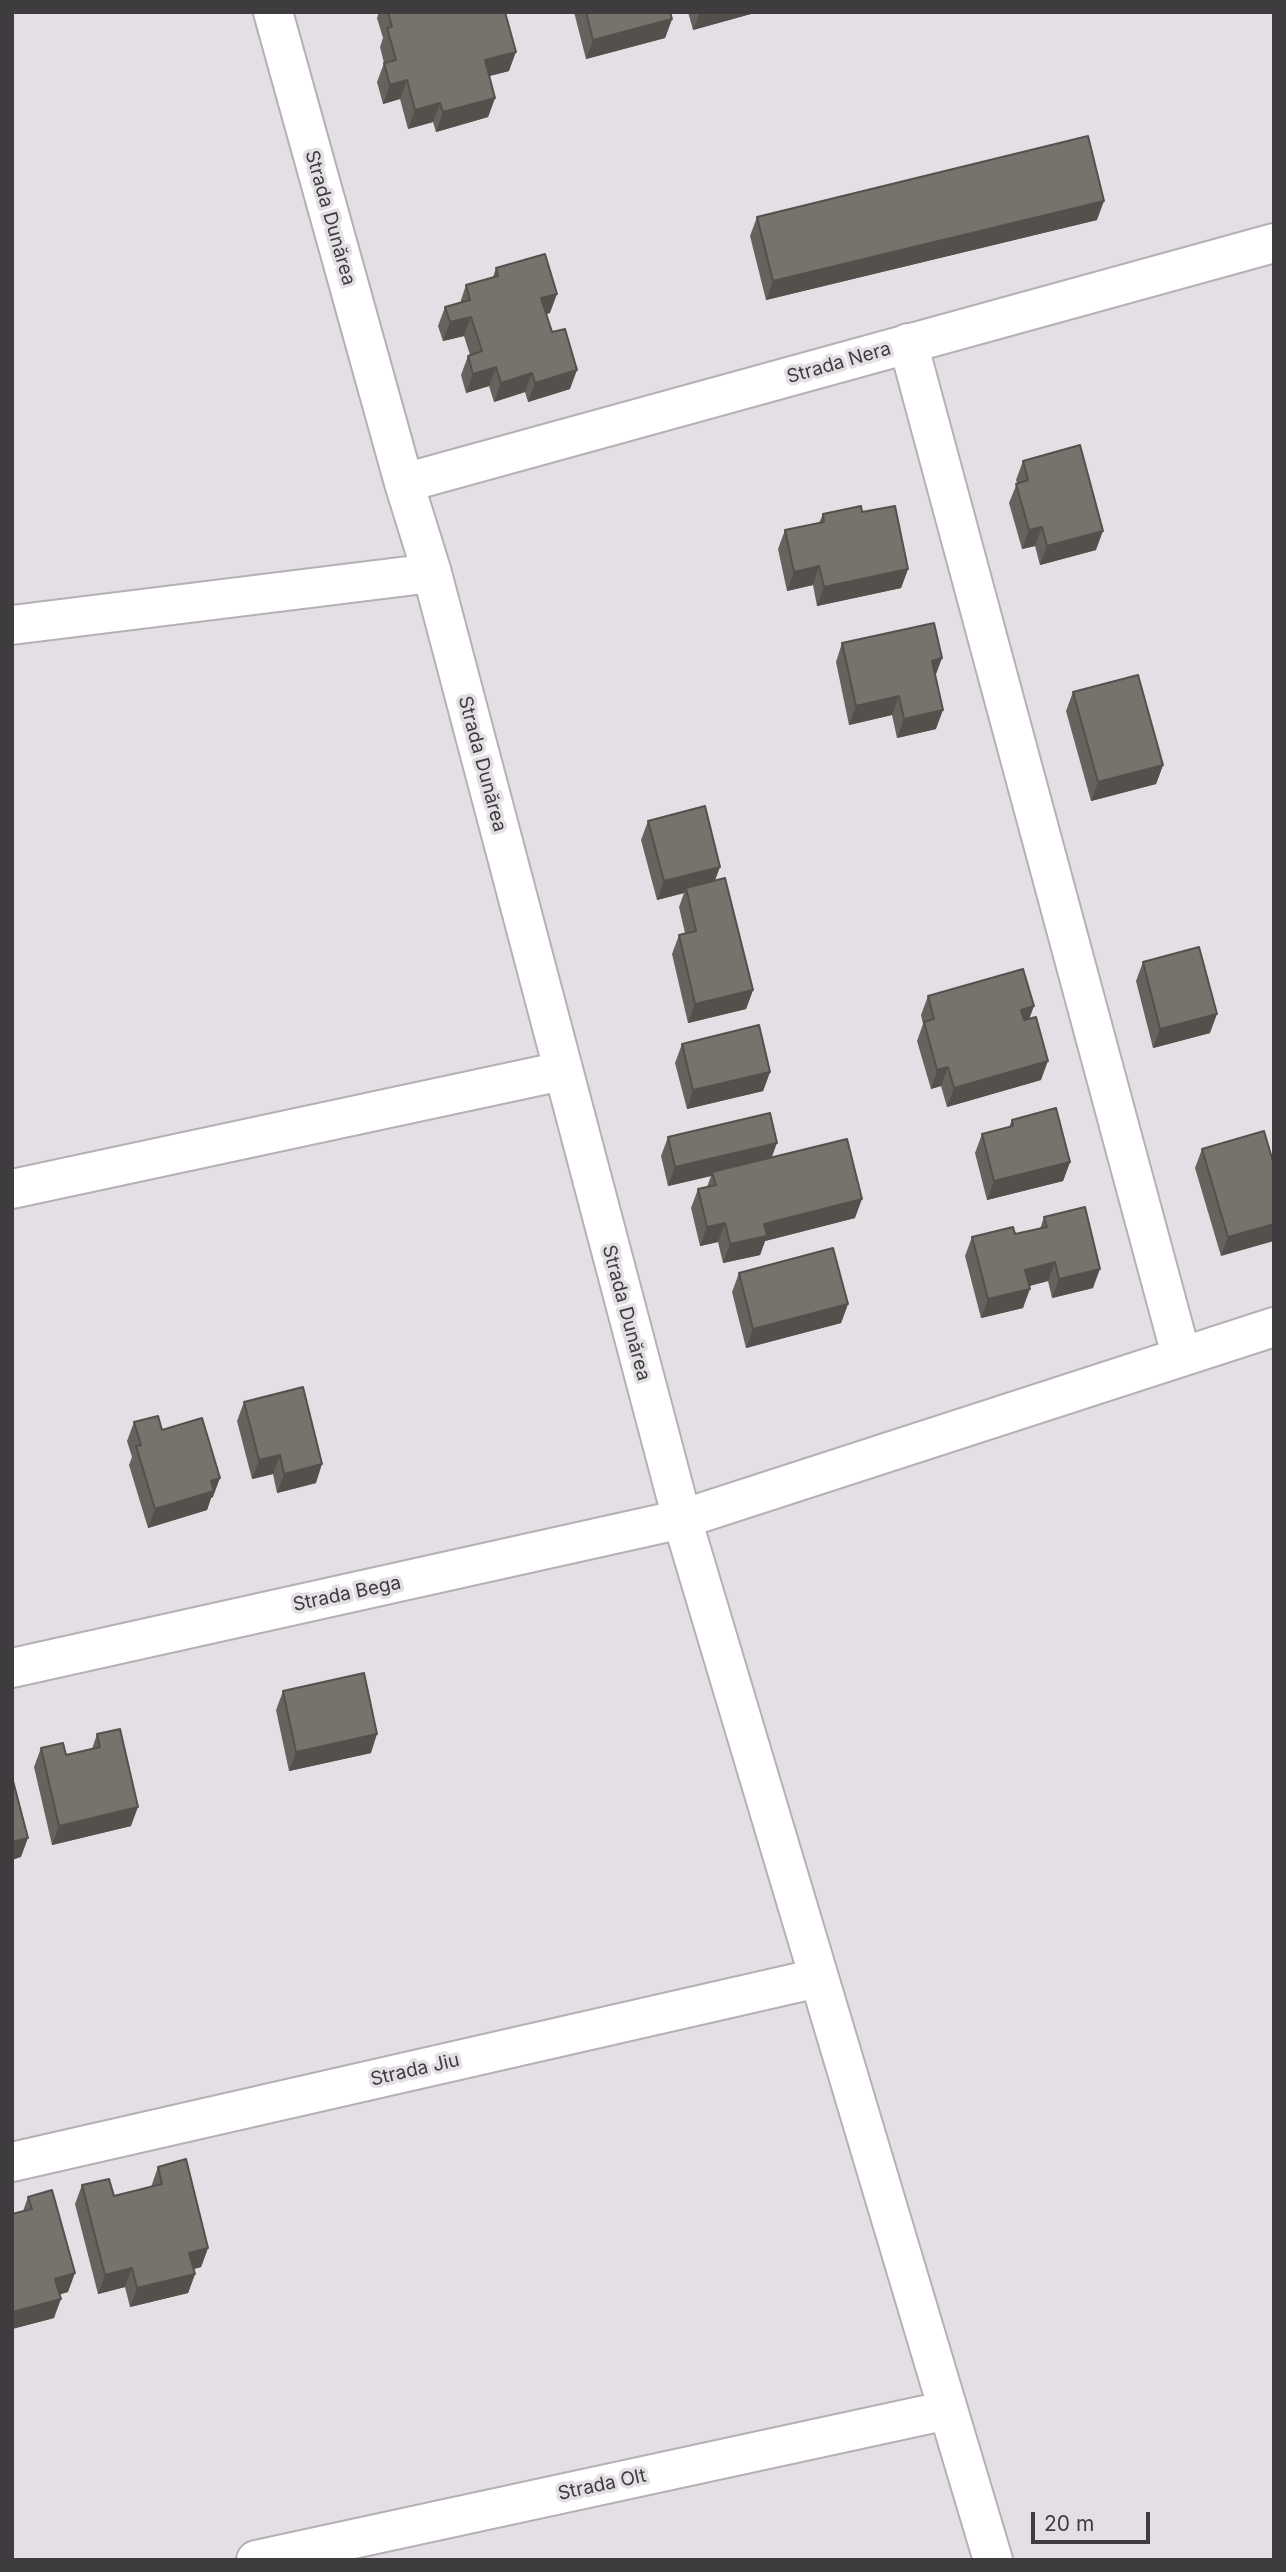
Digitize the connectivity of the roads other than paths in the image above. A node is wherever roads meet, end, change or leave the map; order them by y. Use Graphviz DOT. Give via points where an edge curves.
graph roads {
  1 [pos="272,12"];
  2 [pos="1274,243"];
  3 [pos="908,343"];
  4 [pos="404,484"];
  5 [pos="432,573"];
  6 [pos="12,625"];
  7 [pos="562,1071"];
  8 [pos="12,1189"];
  9 [pos="1274,1328"];
  10 [pos="1181,1355"];
  11 [pos="682,1520"];
  12 [pos="12,1668"];
  13 [pos="818,1978"];
  14 [pos="12,2162"];
  15 [pos="948,2410"];
  16 [pos="256,2560"];
  17 [pos="993,2560"];
  1 -- 4 [label="street, Strada Dunărea"];
  2 -- 3 [label="street, Strada Nera"];
  3 -- 4 [label="street, Strada Nera"];
  3 -- 10 [label="street"];
  4 -- 5 [label="street, Strada Dunărea"];
  5 -- 6 [label="street"];
  5 -- 7 [label="street, Strada Dunărea"];
  7 -- 8 [label="street"];
  7 -- 11 [label="street, Strada Dunărea"];
  9 -- 10 [label="street, Strada Bega"];
  10 -- 11 [label="street, Strada Bega"];
  11 -- 12 [label="street, Strada Bega"];
  11 -- 13 [label="street, Strada Dunărea"];
  13 -- 14 [label="street, Strada Jiu"];
  13 -- 15 [label="street, Strada Dunărea"];
  15 -- 16 [label="street, Strada Olt"];
  15 -- 17 [label="street, Strada Dunărea"];
}
